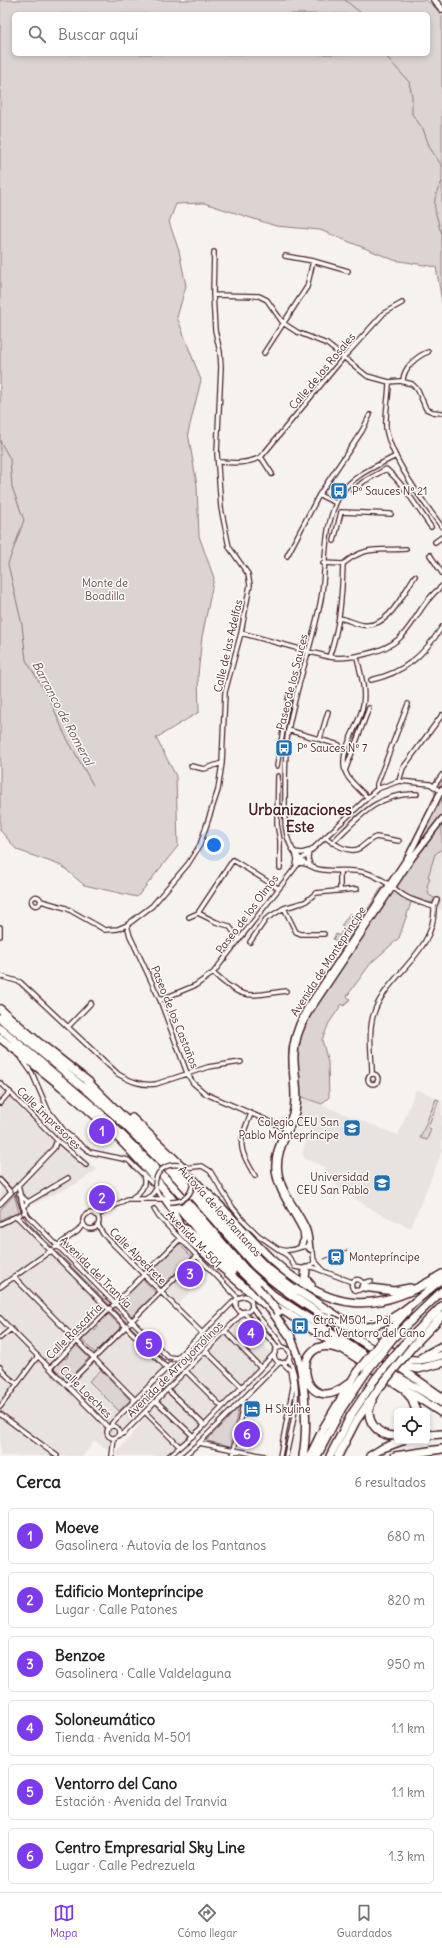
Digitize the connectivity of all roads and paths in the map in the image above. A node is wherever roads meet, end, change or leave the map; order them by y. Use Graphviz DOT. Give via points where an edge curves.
graph roads {
  1 [pos="434,0"];
  2 [pos="442,9"];
  3 [pos="214,252"];
  4 [pos="285,256"];
  5 [pos="313,261"];
  6 [pos="348,271"];
  7 [pos="212,295"];
  8 [pos="402,303"];
  9 [pos="283,323"];
  10 [pos="264,352"];
  11 [pos="428,352"];
  12 [pos="344,357"];
  13 [pos="403,381"];
  14 [pos="389,382"];
  15 [pos="442,413"];
  16 [pos="370,415"];
  17 [pos="396,456"];
  18 [pos="261,457"];
  19 [pos="219,462"];
  20 [pos="272,474"];
  21 [pos="359,476"];
  22 [pos="363,482"];
  23 [pos="353,491"];
  24 [pos="319,495"];
  25 [pos="422,500"];
  26 [pos="336,503"];
  27 [pos="414,505"];
  28 [pos="334,508"];
  29 [pos="341,512"];
  30 [pos="390,514"];
  31 [pos="431,527"];
  32 [pos="442,527"];
  33 [pos="441,539"];
  34 [pos="334,541"];
  35 [pos="435,542"];
  36 [pos="406,548"];
  37 [pos="430,555"];
  38 [pos="287,556"];
  39 [pos="324,563"];
  40 [pos="343,564"];
  41 [pos="442,573"];
  42 [pos="415,576"];
  43 [pos="442,586"];
  44 [pos="339,618"];
  45 [pos="442,627"];
  46 [pos="242,632"];
  47 [pos="309,652"];
  48 [pos="357,656"];
  49 [pos="330,657"];
  50 [pos="371,680"];
  51 [pos="295,700"];
  52 [pos="408,704"];
  53 [pos="369,708"];
  54 [pos="328,712"];
  55 [pos="442,715"];
  56 [pos="288,730"];
  57 [pos="320,739"];
  58 [pos="339,745"];
  59 [pos="279,753"];
  60 [pos="286,754"];
  61 [pos="222,763"];
  62 [pos="191,766"];
  63 [pos="277,766"];
  64 [pos="345,771"];
  65 [pos="278,776"];
  66 [pos="442,776"];
  67 [pos="399,781"];
  68 [pos="434,786"];
  69 [pos="376,789"];
  70 [pos="442,791"];
  71 [pos="417,794"];
  72 [pos="367,797"];
  73 [pos="442,819"];
  74 [pos="286,831"];
  75 [pos="280,833"];
  76 [pos="325,837"];
  77 [pos="399,840"];
  78 [pos="332,843"];
  79 [pos="309,851"];
  80 [pos="295,852"];
  81 [pos="302,859"];
  82 [pos="296,865"];
  83 [pos="310,865"];
  84 [pos="280,868"];
  85 [pos="340,872"];
  86 [pos="391,886"];
  87 [pos="278,888"];
  88 [pos="356,889"];
  89 [pos="340,891"];
  90 [pos="437,900"];
  91 [pos="41,901"];
  92 [pos="434,907"];
  93 [pos="284,908"];
  94 [pos="198,913"];
  95 [pos="189,917"];
  96 [pos="127,925"];
  97 [pos="0,927"];
  98 [pos="248,927"];
  99 [pos="120,928"];
  100 [pos="257,932"];
  101 [pos="130,934"];
  102 [pos="324,934"];
  103 [pos="0,936"];
  104 [pos="239,939"];
  105 [pos="250,942"];
  106 [pos="213,973"];
  107 [pos="0,976"];
  108 [pos="286,991"];
  109 [pos="160,1000"];
  110 [pos="91,1003"];
  111 [pos="0,1010"];
  112 [pos="0,1018"];
  113 [pos="68,1027"];
  114 [pos="0,1028"];
  115 [pos="0,1038"];
  116 [pos="41,1044"];
  117 [pos="11,1046"];
  118 [pos="241,1062"];
  119 [pos="187,1074"];
  120 [pos="372,1074"];
  121 [pos="85,1079"];
  122 [pos="0,1083"];
  123 [pos="10,1092"];
  124 [pos="89,1092"];
  125 [pos="0,1103"];
  126 [pos="251,1114"];
  127 [pos="288,1129"];
  128 [pos="57,1140"];
  129 [pos="151,1163"];
  130 [pos="86,1166"];
  131 [pos="182,1166"];
  132 [pos="193,1167"];
  133 [pos="143,1173"];
  134 [pos="255,1176"];
  135 [pos="68,1178"];
  136 [pos="192,1178"];
  137 [pos="0,1180"];
  138 [pos="18,1185"];
  139 [pos="156,1188"];
  140 [pos="205,1191"];
  141 [pos="11,1192"];
  142 [pos="19,1193"];
  143 [pos="132,1198"];
  144 [pos="145,1198"];
  145 [pos="166,1200"];
  146 [pos="28,1202"];
  147 [pos="0,1204"];
  148 [pos="23,1207"];
  149 [pos="154,1208"];
  150 [pos="25,1212"];
  151 [pos="102,1213"];
  152 [pos="95,1215"];
  153 [pos="175,1216"];
  154 [pos="17,1217"];
  155 [pos="98,1223"];
  156 [pos="0,1224"];
  157 [pos="84,1224"];
  158 [pos="180,1239"];
  159 [pos="58,1245"];
  160 [pos="301,1246"];
  161 [pos="279,1249"];
  162 [pos="294,1249"];
  163 [pos="310,1249"];
  164 [pos="50,1251"];
  165 [pos="197,1256"];
  166 [pos="291,1260"];
  167 [pos="314,1260"];
  168 [pos="268,1268"];
  169 [pos="308,1268"];
  170 [pos="232,1272"];
  171 [pos="326,1273"];
  172 [pos="442,1274"];
  173 [pos="144,1275"];
  174 [pos="14,1277"];
  175 [pos="442,1279"];
  176 [pos="371,1281"];
  177 [pos="352,1282"];
  178 [pos="363,1285"];
  179 [pos="418,1286"];
  180 [pos="0,1287"];
  181 [pos="255,1288"];
  182 [pos="442,1291"];
  183 [pos="161,1292"];
  184 [pos="320,1293"];
  185 [pos="237,1299"];
  186 [pos="115,1304"];
  187 [pos="412,1304"];
  188 [pos="442,1306"];
  189 [pos="252,1307"];
  190 [pos="108,1310"];
  191 [pos="279,1310"];
  192 [pos="312,1310"];
  193 [pos="244,1313"];
  194 [pos="442,1316"];
  195 [pos="0,1318"];
  196 [pos="132,1320"];
  197 [pos="442,1320"];
  198 [pos="125,1327"];
  199 [pos="11,1329"];
  200 [pos="430,1329"];
  201 [pos="226,1332"];
  202 [pos="202,1333"];
  203 [pos="0,1338"];
  204 [pos="291,1338"];
  205 [pos="77,1341"];
  206 [pos="361,1341"];
  207 [pos="442,1346"];
  208 [pos="282,1347"];
  209 [pos="277,1349"];
  210 [pos="389,1350"];
  211 [pos="206,1351"];
  212 [pos="347,1352"];
  213 [pos="275,1353"];
  214 [pos="442,1355"];
  215 [pos="38,1356"];
  216 [pos="94,1358"];
  217 [pos="177,1358"];
  218 [pos="289,1359"];
  219 [pos="282,1363"];
  220 [pos="442,1363"];
  221 [pos="260,1367"];
  222 [pos="0,1368"];
  223 [pos="50,1368"];
  224 [pos="167,1368"];
  225 [pos="186,1372"];
  226 [pos="349,1383"];
  227 [pos="17,1384"];
  228 [pos="66,1385"];
  229 [pos="242,1386"];
  230 [pos="400,1386"];
  231 [pos="168,1390"];
  232 [pos="377,1391"];
  233 [pos="442,1397"];
  234 [pos="244,1398"];
  235 [pos="135,1400"];
  236 [pos="156,1401"];
  237 [pos="442,1403"];
  238 [pos="0,1407"];
  239 [pos="222,1407"];
  240 [pos="415,1408"];
  241 [pos="145,1412"];
  242 [pos="442,1413"];
  243 [pos="0,1414"];
  244 [pos="204,1425"];
  245 [pos="110,1427"];
  246 [pos="442,1434"];
  247 [pos="430,1435"];
  248 [pos="193,1436"];
  249 [pos="394,1436"];
  250 [pos="116,1437"];
  251 [pos="199,1444"];
  252 [pos="394,1444"];
  253 [pos="180,1447"];
  254 [pos="442,1449"];
  255 [pos="234,1450"];
  256 [pos="57,1456"];
  257 [pos="112,1456"];
  258 [pos="169,1456"];
  259 [pos="184,1456"];
  260 [pos="233,1456"];
  261 [pos="264,1456"];
  262 [pos="280,1456"];
  263 [pos="286,1456"];
  264 [pos="303,1456"];
  265 [pos="310,1456"];
  266 [pos="317,1456"];
  267 [pos="330,1456"];
  268 [pos="338,1456"];
  269 [pos="370,1456"];
  270 [pos="395,1456"];
  1 -- 2 [label="main road"];
  3 -- 7 [label="street, Calle de las Adelfas"];
  4 -- 5 [label="street"];
  5 -- 6 [label="street"];
  5 -- 9 [label="street" via="307,287"];
  7 -- 9 [label="street" via="258,296 267,300"];
  7 -- 19 [label="street, Calle de las Adelfas" via="221,367 217,453"];
  8 -- 12 [label="street, Calle de los Rosales" via="384,313"];
  9 -- 10 [label="street"];
  9 -- 12 [label="street" via="296,332 327,344"];
  11 -- 13 [label="street" via="416,359 408,368"];
  12 -- 14 [label="street" via="366,375"];
  12 -- 18 [label="street, Calle de los Rosales"];
  13 -- 14 [label="street"];
  13 -- 15 [label="street" via="416,387 426,409"];
  14 -- 17 [label="street" via="386,427"];
  16 -- 24 [label="street"];
  17 -- 21 [label="street, Paseo de los Sauces"];
  17 -- 25 [label="street"];
  18 -- 19 [label="street" via="238,463"];
  18 -- 20 [label="street"];
  19 -- 46 [label="street, Calle de las Adelfas" via="221,508 229,547 248,574 250,584"];
  21 -- 22 [label="street"];
  21 -- 26 [label="street, Paseo de los Sauces"];
  22 -- 23 [label="street"];
  22 -- 27 [label="street" via="386,469 399,480"];
  24 -- 26 [label="street"];
  24 -- 38 [label="street"];
  25 -- 27 [label="street"];
  25 -- 32 [label="street"];
  26 -- 28 [label="street, Paseo de los Sauces"];
  27 -- 31 [label="street"];
  28 -- 29 [label="street"];
  28 -- 39 [label="street, Paseo de los Sauces"];
  29 -- 30 [label="street"];
  29 -- 34 [label="street"];
  33 -- 35 [label="street"];
  36 -- 40 [label="street" via="373,549 356,554"];
  37 -- 41 [label="street"];
  39 -- 40 [label="street"];
  39 -- 47 [label="street, Paseo de los Sauces" via="321,597"];
  40 -- 44 [label="street"];
  42 -- 44 [label="street" via="387,618 382,621 364,626"];
  43 -- 48 [label="street" via="400,639 383,650"];
  44 -- 49 [label="street"];
  45 -- 50 [label="street" via="417,659 397,672"];
  46 -- 47 [label="street"];
  46 -- 61 [label="street, Calle de las Adelfas" via="225,692"];
  47 -- 49 [label="street"];
  47 -- 51 [label="street, Paseo de los Sauces"];
  48 -- 49 [label="street"];
  48 -- 64 [label="street" via="364,704 345,752"];
  51 -- 56 [label="street, Paseo de los Sauces"];
  51 -- 59 [label="street" via="290,697"];
  52 -- 69 [label="street"];
  53 -- 64 [label="street"];
  54 -- 57 [label="street"];
  55 -- 67 [label="street" via="403,768"];
  56 -- 57 [label="street"];
  56 -- 60 [label="street, Paseo de los Sauces"];
  57 -- 58 [label="street"];
  59 -- 60 [label="street"];
  59 -- 63 [label="street"];
  60 -- 74 [label="street, Paseo de los Sauces"];
  61 -- 62 [label="street" via="204,769"];
  61 -- 96 [label="street, Calle de las Adelfas" via="218,790 200,845 188,864 152,906"];
  64 -- 72 [label="street"];
  65 -- 75 [label="street" via="277,824"];
  66 -- 68 [label="street"];
  67 -- 68 [label="street, Paseo de los Olmos"];
  67 -- 69 [label="street, Paseo de los Olmos"];
  68 -- 70 [label="street"];
  69 -- 72 [label="street, Paseo de los Olmos"];
  70 -- 86 [label="street, Avenida de Montepríncipe"];
  71 -- 78 [label="street" via="394,797 368,808"];
  72 -- 76 [label="street, Paseo de los Olmos"];
  73 -- 86 [label="street, Avenida de Montepríncipe"];
  74 -- 75 [label="street"];
  74 -- 80 [label="street, Paseo de los Sauces"];
  75 -- 84 [label="street"];
  76 -- 78 [label="street"];
  76 -- 79 [label="street, Paseo de los Olmos"];
  77 -- 78 [label="street" via="376,837 359,849 353,850"];
  79 -- 80 [label="street" via="302,854"];
  79 -- 81 [label="street, Paseo de los Olmos"];
  79 -- 83 [label="street"];
  80 -- 81 [label="street, Paseo de los Sauces"];
  80 -- 82 [label="street"];
  81 -- 82 [label="street, Paseo de los Olmos"];
  81 -- 83 [label="street, Paseo de los Sauces"];
  82 -- 83 [label="street"];
  82 -- 87 [label="street, Paseo de los Olmos"];
  83 -- 85 [label="street, Paseo de los Sauces" via="326,871"];
  85 -- 86 [label="street, Paseo de los Sauces" via="369,874"];
  85 -- 89 [label="street"];
  86 -- 92 [label="street, Paseo de los Sauces" via="410,898"];
  86 -- 127 [label="street, Avenida de Montepríncipe" via="300,1020 292,1051 294,1102"];
  87 -- 94 [label="street" via="233,860"];
  87 -- 98 [label="street, Paseo de los Olmos"];
  88 -- 89 [label="street"];
  89 -- 93 [label="street" via="316,893 305,902"];
  90 -- 92 [label="street"];
  91 -- 99 [label="street, Calle de las Adelfas" via="66,908 104,930"];
  92 -- 120 [label="street" via="430,929 422,946 381,998 374,1012 370,1030"];
  93 -- 100 [label="street" via="266,919"];
  93 -- 102 [label="street" via="296,932"];
  94 -- 95 [label="street"];
  94 -- 104 [label="street" via="229,926"];
  96 -- 99 [label="street, Calle de las Adelfas"];
  96 -- 101 [label="street, Paseo de los Castaños"];
  97 -- 103 [label="street"];
  98 -- 100 [label="street"];
  98 -- 104 [label="street, Paseo de los Olmos"];
  99 -- 101 [label="street"];
  100 -- 105 [label="street"];
  101 -- 109 [label="street, Paseo de los Castaños"];
  104 -- 106 [label="street, Paseo de los Olmos"];
  106 -- 108 [label="street" via="239,993 250,995"];
  106 -- 109 [label="street, Paseo de los Olmos" via="196,985"];
  107 -- 113 [label="street" via="20,982"];
  109 -- 119 [label="street, Paseo de los Castaños"];
  110 -- 113 [label="street"];
  111 -- 116 [label="highway"];
  112 -- 124 [label="highway, Autovía de los Pantanos"];
  113 -- 119 [label="street" via="118,1074 135,1083 156,1084"];
  114 -- 129 [label="highway, Autovía de los Pantanos" via="97,1110"];
  115 -- 117 [label="highway"];
  116 -- 121 [label="highway"];
  116 -- 124 [label="highway" via="68,1068"];
  117 -- 133 [label="street" via="32,1073 53,1119 76,1143 96,1155 128,1160"];
  117 -- 170 [label="highway" via="52,1077 110,1129 165,1189"];
  118 -- 119 [label="street" via="208,1067"];
  119 -- 126 [label="street, Paseo de los Castaños" via="206,1094"];
  121 -- 131 [label="highway" via="103,1091"];
  121 -- 168 [label="highway" via="182,1176"];
  122 -- 123 [label="street, Calle Impresores"];
  123 -- 125 [label="street"];
  123 -- 128 [label="street, Calle Impresores"];
  124 -- 192 [label="highway, Autovía de los Pantanos" via="178,1179 254,1265 287,1294"];
  126 -- 127 [label="street, Paseo de los Castaños"];
  126 -- 134 [label="street" via="242,1134 241,1147"];
  127 -- 160 [label="street, Avenida de Montepríncipe" via="276,1152 275,1171 279,1185 303,1231 304,1239"];
  127 -- 163 [label="street, Avenida de Montepríncipe" via="280,1153 279,1171 282,1184 307,1229"];
  128 -- 130 [label="street, Calle Impresores"];
  128 -- 138 [label="street" via="54,1148"];
  129 -- 181 [label="highway"];
  129 -- 237 [label="highway, Autovía de los Pantanos" via="205,1220 246,1269 273,1295 395,1376"];
  131 -- 132 [label="street"];
  131 -- 136 [label="street"];
  131 -- 139 [label="street, bridge" via="174,1164 163,1168 156,1176"];
  132 -- 136 [label="street"];
  132 -- 161 [label="street" via="202,1166 210,1171 242,1219 258,1235"];
  133 -- 139 [label="street"];
  133 -- 143 [label="street" via="144,1186"];
  135 -- 146 [label="street"];
  136 -- 140 [label="highway"];
  136 -- 145 [label="street, bridge" via="192,1187 187,1197 176,1202"];
  137 -- 141 [label="street"];
  138 -- 141 [label="street"];
  138 -- 142 [label="street, Avenida del Tranvía"];
  139 -- 144 [label="street" via="152,1195"];
  139 -- 145 [label="street"];
  140 -- 168 [label="highway"];
  140 -- 184 [label="highway" via="234,1218 271,1259"];
  141 -- 147 [label="street"];
  142 -- 146 [label="street"];
  142 -- 148 [label="street, Avenida del Tranvía"];
  143 -- 144 [label="street"];
  143 -- 151 [label="street" via="122,1200"];
  144 -- 145 [label="street"];
  145 -- 153 [label="highway"];
  146 -- 148 [label="street"];
  148 -- 150 [label="street, Avenida del Tranvía"];
  149 -- 158 [label="street, Avenida M-501"];
  150 -- 154 [label="street"];
  150 -- 159 [label="street, Avenida del Tranvía"];
  151 -- 152 [label="street"];
  151 -- 155 [label="street"];
  152 -- 155 [label="street"];
  152 -- 157 [label="street" via="85,1216"];
  153 -- 170 [label="highway" via="185,1229"];
  153 -- 204 [label="highway" via="182,1232 271,1310"];
  154 -- 156 [label="street"];
  154 -- 164 [label="street, Avenida del Tranvía"];
  155 -- 157 [label="street" via="91,1229 86,1228"];
  155 -- 173 [label="street, Calle Alpedrete" via="103,1234"];
  157 -- 159 [label="street"];
  158 -- 165 [label="street, Avenida M-501"];
  158 -- 173 [label="street, Calle Rascafría"];
  159 -- 164 [label="street"];
  159 -- 186 [label="street, Avenida del Tranvía"];
  160 -- 162 [label="street"];
  160 -- 163 [label="street"];
  161 -- 162 [label="street"];
  161 -- 166 [label="street"];
  162 -- 166 [label="street"];
  163 -- 167 [label="street"];
  164 -- 174 [label="street"];
  164 -- 190 [label="street, Avenida del Tranvía"];
  165 -- 183 [label="street"];
  165 -- 185 [label="street, Avenida M-501"];
  166 -- 169 [label="street" via="295,1267"];
  167 -- 169 [label="street"];
  167 -- 171 [label="street"];
  168 -- 210 [label="highway" via="298,1291"];
  169 -- 171 [label="street"];
  169 -- 184 [label="highway" via="305,1278"];
  170 -- 181 [label="highway"];
  171 -- 177 [label="street"];
  172 -- 179 [label="highway"];
  173 -- 183 [label="street, Calle Alpedrete"];
  173 -- 186 [label="street, Calle Rascafría"];
  174 -- 180 [label="street"];
  174 -- 205 [label="street"];
  175 -- 187 [label="highway"];
  176 -- 178 [label="street"];
  177 -- 178 [label="street" via="359,1279"];
  177 -- 178 [label="street" via="355,1290"];
  178 -- 179 [label="highway" via="394,1291"];
  179 -- 184 [label="highway" via="394,1298 367,1304 348,1302"];
  181 -- 191 [label="highway, bridge"];
  182 -- 266 [label="highway, bridge" via="393,1338 367,1372 342,1408"];
  183 -- 196 [label="street"];
  183 -- 202 [label="street, Calle Alpedrete"];
  185 -- 189 [label="street" via="242,1296 248,1298"];
  185 -- 193 [label="street" via="237,1310"];
  185 -- 202 [label="street, Avenida de Arroyomolinos"];
  186 -- 190 [label="street, Calle Rascafría"];
  186 -- 196 [label="street, Avenida del Tranvía"];
  187 -- 192 [label="highway, bridge" via="382,1323 368,1327 349,1326"];
  187 -- 226 [label="highway, bridge"];
  188 -- 267 [label="highway, bridge" via="403,1345 376,1378 351,1415"];
  189 -- 193 [label="street" via="249,1312"];
  189 -- 208 [label="street"];
  190 -- 198 [label="street, Avenida del Tranvía"];
  190 -- 205 [label="street, Calle Rascafría"];
  191 -- 204 [label="highway"];
  191 -- 212 [label="highway"];
  192 -- 206 [label="highway, Autovía de los Pantanos"];
  193 -- 201 [label="street, Avenida de Arroyomolinos"];
  193 -- 209 [label="street"];
  194 -- 200 [label="highway"];
  195 -- 199 [label="street, Calle Loeches"];
  196 -- 198 [label="street"];
  196 -- 217 [label="street, Avenida del Tranvía" via="168,1357"];
  197 -- 200 [label="highway"];
  198 -- 216 [label="street"];
  198 -- 224 [label="street, Avenida del Tranvía"];
  199 -- 203 [label="street"];
  199 -- 215 [label="street, Calle Loeches"];
  200 -- 232 [label="highway, bridge"];
  201 -- 211 [label="street, Avenida de Arroyomolinos"];
  201 -- 221 [label="street"];
  202 -- 217 [label="street, Avenida de Arroyomolinos"];
  204 -- 264 [label="highway" via="302,1378 305,1438"];
  205 -- 216 [label="street"];
  205 -- 223 [label="street, Calle Rascafría"];
  206 -- 220 [label="highway" via="396,1362 412,1368"];
  206 -- 233 [label="highway, Autovía de los Pantanos"];
  207 -- 210 [label="highway" via="417,1358 402,1356"];
  208 -- 209 [label="street"];
  208 -- 218 [label="street" via="289,1351"];
  209 -- 213 [label="street"];
  210 -- 214 [label="highway" via="407,1360 416,1361"];
  211 -- 225 [label="street, Avenida de Arroyomolinos"];
  211 -- 229 [label="street"];
  212 -- 226 [label="highway" via="327,1347 315,1351 306,1362 305,1375 315,1390 328,1394 335,1393"];
  212 -- 230 [label="highway"];
  213 -- 219 [label="street" via="276,1360"];
  213 -- 221 [label="street"];
  215 -- 223 [label="street, Calle Loeches"];
  215 -- 227 [label="street"];
  216 -- 228 [label="street"];
  216 -- 235 [label="street"];
  217 -- 224 [label="street, Avenida de Arroyomolinos"];
  218 -- 219 [label="street"];
  218 -- 263 [label="street" via="293,1367 296,1398"];
  219 -- 234 [label="street"];
  219 -- 262 [label="street" via="290,1370 293,1387"];
  221 -- 229 [label="street"];
  222 -- 227 [label="street"];
  223 -- 228 [label="street, Calle Loeches"];
  224 -- 235 [label="street, Avenida de Arroyomolinos"];
  225 -- 231 [label="street, Avenida de Arroyomolinos"];
  225 -- 239 [label="street"];
  226 -- 265 [label="highway"];
  227 -- 238 [label="street"];
  228 -- 245 [label="street, Calle Loeches"];
  229 -- 239 [label="street"];
  230 -- 240 [label="highway" via="412,1399"];
  230 -- 242 [label="highway"];
  231 -- 236 [label="street, Avenida de Arroyomolinos"];
  231 -- 244 [label="street"];
  232 -- 249 [label="highway" via="369,1412 373,1425 383,1434"];
  232 -- 268 [label="highway" via="356,1421"];
  234 -- 251 [label="street"];
  234 -- 255 [label="street"];
  235 -- 245 [label="street, Avenida de Arroyomolinos"];
  236 -- 241 [label="street, Avenida de Arroyomolinos"];
  236 -- 248 [label="street"];
  239 -- 244 [label="street"];
  241 -- 250 [label="street, Avenida de Arroyomolinos" via="124,1434"];
  241 -- 253 [label="street"];
  243 -- 256 [label="street"];
  244 -- 248 [label="street"];
  245 -- 250 [label="street" via="118,1428"];
  245 -- 250 [label="street" via="106,1431 107,1435"];
  246 -- 247 [label="highway"];
  248 -- 253 [label="street"];
  250 -- 257 [label="street"];
  251 -- 255 [label="street"];
  251 -- 259 [label="street"];
  252 -- 269 [label="highway"];
  253 -- 258 [label="street"];
  254 -- 270 [label="highway"];
  255 -- 260 [label="street"];
  255 -- 261 [label="street"];
}
